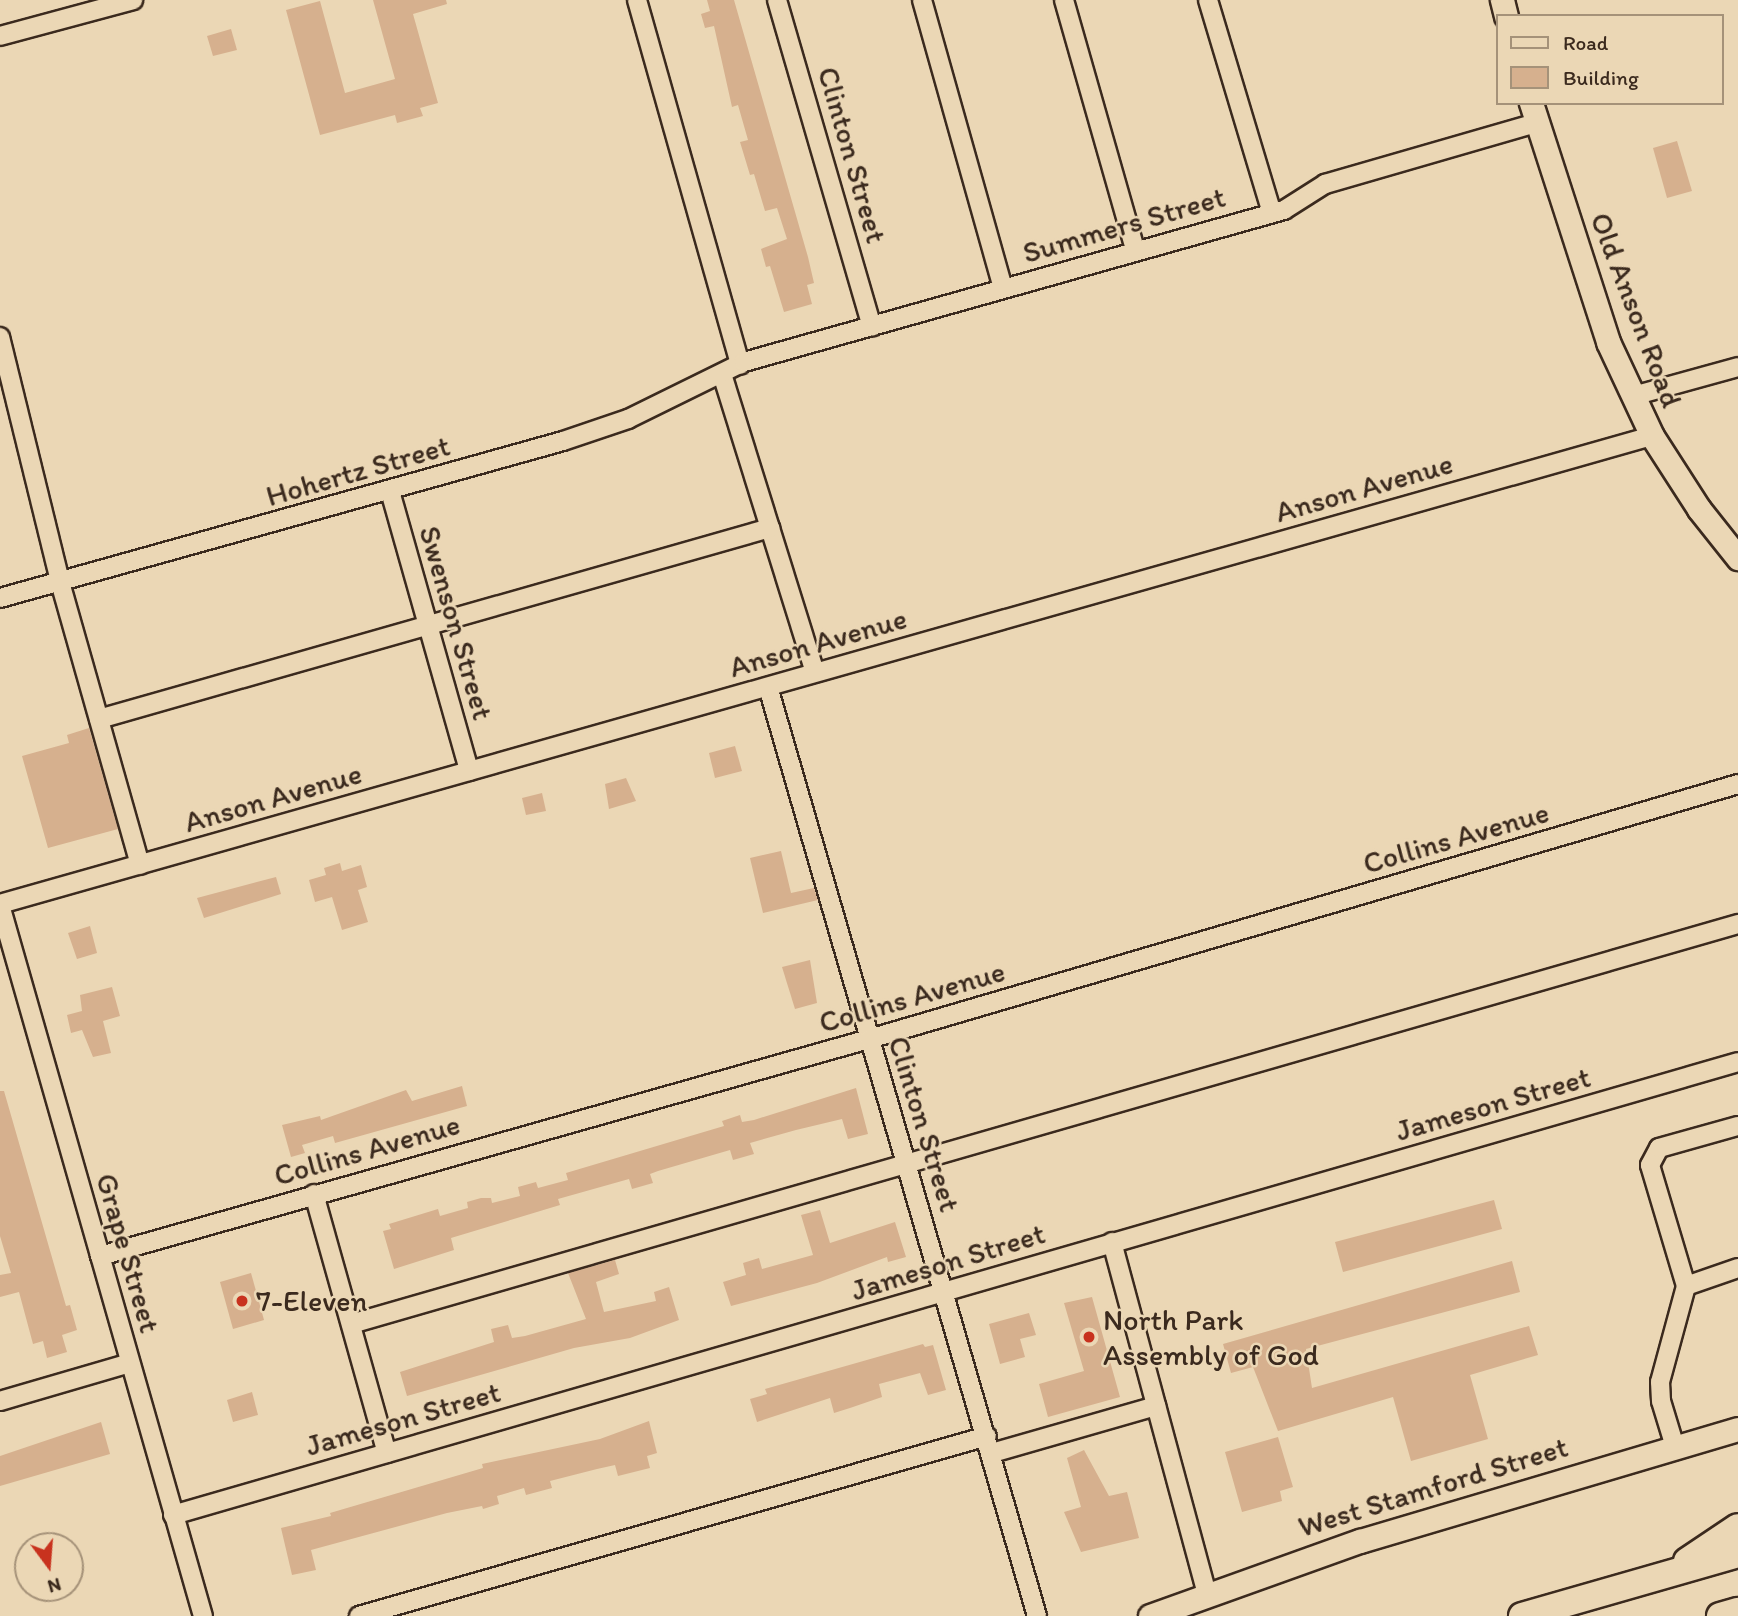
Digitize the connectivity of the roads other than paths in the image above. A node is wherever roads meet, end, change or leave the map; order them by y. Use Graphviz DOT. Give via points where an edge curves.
graph roads {
  1 [pos="132,0"];
  2 [pos="637,0"];
  3 [pos="777,0"];
  4 [pos="922,0"];
  5 [pos="1064,0"];
  6 [pos="1208,0"];
  7 [pos="0,36"];
  8 [pos="1534,113"];
  9 [pos="1272,214"];
  10 [pos="1135,250"];
  11 [pos="1003,288"];
  12 [pos="872,326"];
  13 [pos="0,337"];
  14 [pos="740,365"];
  15 [pos="1738,367"];
  16 [pos="722,374"];
  17 [pos="1633,396"];
  18 [pos="1652,436"];
  19 [pos="390,491"];
  20 [pos="770,528"];
  21 [pos="1738,558"];
  22 [pos="60,582"];
  23 [pos="0,598"];
  24 [pos="428,625"];
  25 [pos="815,672"];
  26 [pos="768,687"];
  27 [pos="99,719"];
  28 [pos="469,771"];
  29 [pos="1738,784"];
  30 [pos="140,865"];
  31 [pos="0,905"];
  32 [pos="1738,924"];
  33 [pos="869,1039"];
  34 [pos="1738,1062"];
  35 [pos="1738,1126"];
  36 [pos="906,1163"];
  37 [pos="314,1194"];
  38 [pos="1112,1242"];
  39 [pos="100,1255"];
  40 [pos="1738,1268"];
  41 [pos="1686,1286"];
  42 [pos="945,1293"];
  43 [pos="351,1324"];
  44 [pos="131,1363"];
  45 [pos="0,1401"];
  46 [pos="1156,1406"];
  47 [pos="1738,1429"];
  48 [pos="987,1436"];
  49 [pos="1675,1447"];
  50 [pos="387,1453"];
  51 [pos="992,1454"];
  52 [pos="173,1514"];
  53 [pos="1738,1527"];
  54 [pos="1738,1554"];
  55 [pos="1668,1574"];
  56 [pos="1207,1594"];
  57 [pos="1738,1611"];
  58 [pos="203,1616"];
  59 [pos="359,1616"];
  60 [pos="1037,1616"];
  61 [pos="1150,1616"];
  62 [pos="1522,1616"];
  63 [pos="1720,1616"];
  1 -- 7 [label="street"];
  2 -- 14 [label="street"];
  3 -- 12 [label="street, Clinton Street"];
  4 -- 11 [label="street"];
  5 -- 10 [label="street"];
  6 -- 9 [label="street"];
  8 -- 9 [label="street, Summers Street" via="1325,184 1299,204"];
  8 -- 17 [label="main road, Old Anson Road" via="1580,265"];
  9 -- 10 [label="street, Summers Street"];
  10 -- 11 [label="street, Summers Street"];
  11 -- 12 [label="street, Summers Street"];
  12 -- 14 [label="street, Summers Street"];
  13 -- 22 [label="street"];
  14 -- 16 [label="street, Summers Street"];
  15 -- 17 [label="street"];
  16 -- 19 [label="street, Hohertz Street" via="628,419"];
  16 -- 20 [label="street"];
  17 -- 18 [label="main road, Old Anson Road"];
  18 -- 21 [label="main road, Old Anson Road" via="1699,509"];
  18 -- 25 [label="street, Anson Avenue"];
  19 -- 22 [label="street, Hohertz Street"];
  19 -- 24 [label="street, Swenson Street"];
  20 -- 24 [label="street"];
  20 -- 25 [label="street"];
  22 -- 23 [label="street, Hohertz Street"];
  22 -- 27 [label="street"];
  24 -- 27 [label="street"];
  24 -- 28 [label="street, Swenson Street"];
  25 -- 26 [label="street, Anson Avenue"];
  26 -- 28 [label="street, Anson Avenue"];
  26 -- 33 [label="street, Clinton Street"];
  27 -- 30 [label="street"];
  28 -- 30 [label="street, Anson Avenue"];
  29 -- 33 [label="street, Collins Avenue"];
  30 -- 31 [label="street, Anson Avenue"];
  31 -- 39 [label="street, Grape Street"];
  32 -- 36 [label="street"];
  33 -- 36 [label="street, Clinton Street"];
  33 -- 37 [label="street, Collins Avenue"];
  34 -- 38 [label="street, Jameson Street"];
  35 -- 41 [label="street" via="1659,1148 1650,1165"];
  36 -- 42 [label="street, Clinton Street"];
  36 -- 43 [label="street"];
  37 -- 39 [label="street, Collins Avenue"];
  37 -- 43 [label="street"];
  38 -- 42 [label="street, Jameson Street"];
  38 -- 46 [label="street"];
  39 -- 44 [label="street, Grape Street"];
  40 -- 41 [label="street"];
  41 -- 49 [label="street" via="1660,1382"];
  42 -- 48 [label="street, Clinton Street"];
  42 -- 50 [label="street, Jameson Street"];
  43 -- 50 [label="street"];
  44 -- 45 [label="street"];
  44 -- 52 [label="street, Grape Street"];
  46 -- 51 [label="street"];
  46 -- 56 [label="street"];
  47 -- 49 [label="main road, West Stamford Street"];
  48 -- 51 [label="street, Clinton Street"];
  48 -- 59 [label="street"];
  49 -- 56 [label="main road, West Stamford Street" via="1347,1545"];
  50 -- 52 [label="street, Jameson Street"];
  51 -- 60 [label="street, Clinton Street"];
  52 -- 58 [label="street, Grape Street"];
  53 -- 55 [label="highway"];
  54 -- 55 [label="highway"];
  55 -- 62 [label="highway"];
  56 -- 61 [label="main road, West Stamford Street"];
  57 -- 63 [label="highway"];
}
